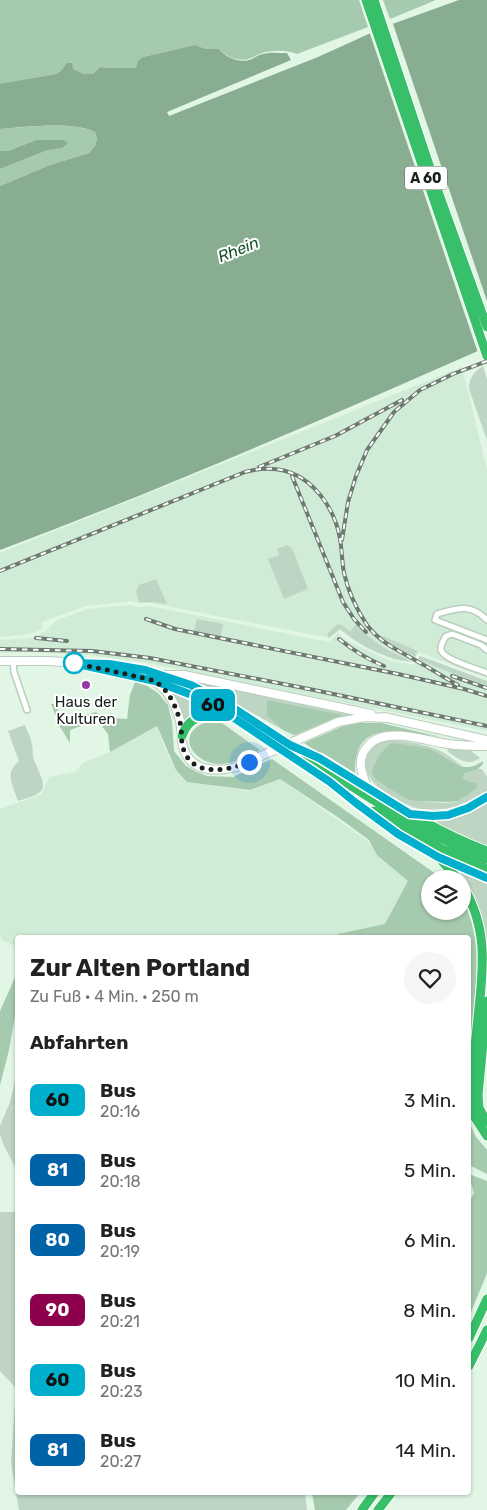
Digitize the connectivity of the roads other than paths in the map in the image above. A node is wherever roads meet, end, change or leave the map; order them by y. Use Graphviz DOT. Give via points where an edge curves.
graph roads {
  1 [pos="366,0"];
  2 [pos="374,0"];
  3 [pos="487,326"];
  4 [pos="487,356"];
  5 [pos="487,620"];
  6 [pos="487,640"];
  7 [pos="487,650"];
  8 [pos="0,661"];
  9 [pos="13,661"];
  10 [pos="487,673"];
  11 [pos="158,678"];
  12 [pos="205,680"];
  13 [pos="183,682"];
  14 [pos="27,710"];
  15 [pos="234,718"];
  16 [pos="388,718"];
  17 [pos="182,736"];
  18 [pos="487,740"];
  19 [pos="487,746"];
  20 [pos="292,748"];
  21 [pos="367,787"];
  22 [pos="338,788"];
  23 [pos="487,797"];
  24 [pos="410,814"];
  25 [pos="487,851"];
  26 [pos="438,857"];
  27 [pos="487,859"];
  28 [pos="487,869"];
  29 [pos="450,870"];
  30 [pos="487,878"];
  31 [pos="471,902"];
  32 [pos="487,1001"];
  33 [pos="487,1122"];
  34 [pos="487,1136"];
  35 [pos="487,1300"];
  36 [pos="487,1330"];
  37 [pos="471,1334"];
  38 [pos="471,1362"];
  39 [pos="373,1495"];
  40 [pos="390,1495"];
  41 [pos="362,1510"];
  42 [pos="378,1510"];
  1 -- 4 [label="highway, A 60"];
  2 -- 3 [label="highway, A 60"];
  5 -- 6 [label="street" via="460,607 437,614 435,620"];
  7 -- 10 [label="street" via="452,634 446,636 441,646 447,657"];
  8 -- 9 [label="main road"];
  9 -- 11 [label="main road" via="73,663"];
  9 -- 14 [label="street"];
  11 -- 12 [label="main road" via="184,675"];
  11 -- 13 [label="main road"];
  11 -- 15 [label="highway"];
  11 -- 17 [label="main road" via="173,703"];
  12 -- 13 [label="main road"];
  12 -- 16 [label="main road"];
  13 -- 20 [label="highway, bridge" via="216,697"];
  15 -- 17 [label="highway" via="200,715 188,724"];
  15 -- 20 [label="highway, bridge" via="270,742"];
  16 -- 17 [label="main road" via="365,717 338,722 249,762 220,770 202,767 190,760 183,748"];
  16 -- 18 [label="main road"];
  19 -- 21 [label="main road" via="393,735 380,737 369,744 362,756 361,770"];
  20 -- 21 [label="highway" via="319,758"];
  20 -- 22 [label="highway"];
  20 -- 27 [label="highway" via="411,823"];
  21 -- 24 [label="highway"];
  22 -- 26 [label="highway" via="382,823"];
  22 -- 28 [label="highway" via="417,836"];
  23 -- 24 [label="highway" via="448,815"];
  24 -- 25 [label="highway" via="445,834"];
  26 -- 29 [label="highway"];
  26 -- 30 [label="highway"];
  31 -- 34 [label="highway" via="482,942 471,1100 474,1116"];
  32 -- 33 [label="highway" via="478,1095 479,1108"];
  35 -- 37 [label="highway"];
  36 -- 38 [label="highway"];
  39 -- 41 [label="highway"];
  40 -- 42 [label="highway"];
}
